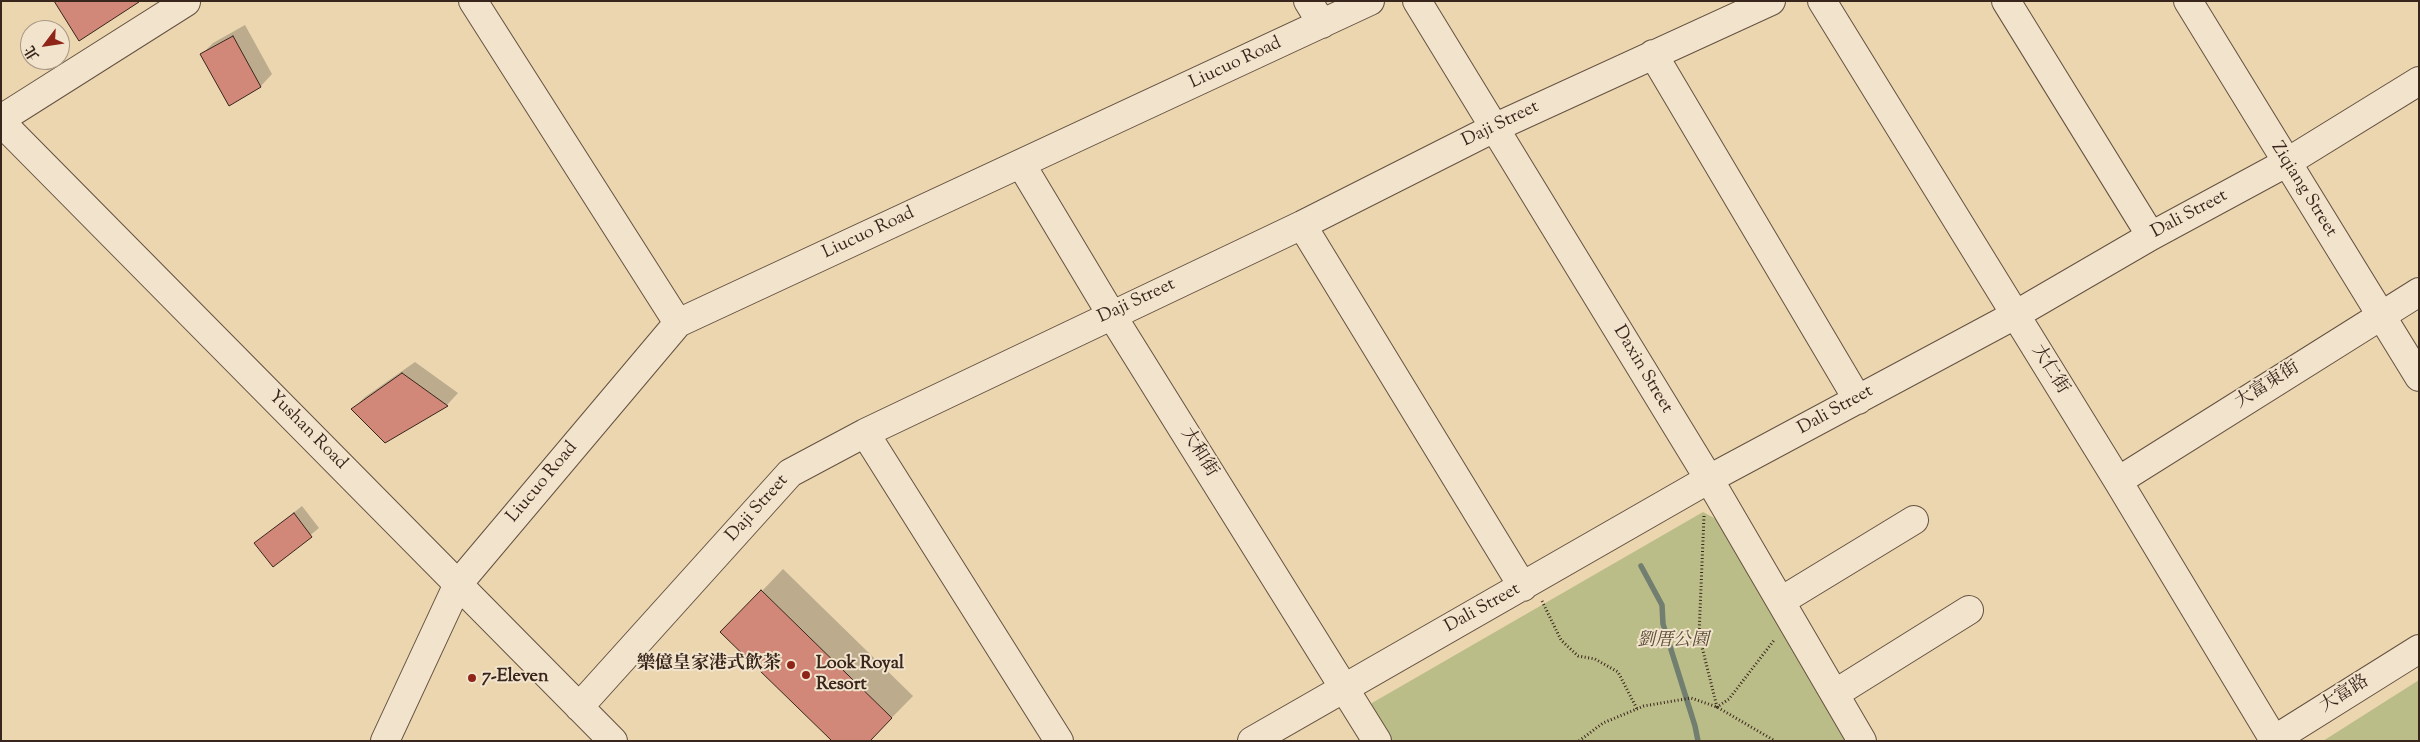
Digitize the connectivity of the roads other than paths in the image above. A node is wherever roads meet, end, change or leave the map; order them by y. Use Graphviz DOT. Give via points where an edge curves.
graph roads {
  1 [pos="473,1"];
  2 [pos="1370,1"];
  3 [pos="1417,1"];
  4 [pos="1771,1"];
  5 [pos="1822,1"];
  6 [pos="2006,1"];
  7 [pos="2188,1"];
  8 [pos="186,2"];
  9 [pos="1315,13"];
  10 [pos="1653,54"];
  11 [pos="2419,81"];
  12 [pos="1,121"];
  13 [pos="1494,128"];
  14 [pos="2286,163"];
  15 [pos="1022,164"];
  16 [pos="1302,225"];
  17 [pos="2151,236"];
  18 [pos="2419,292"];
  19 [pos="1111,314"];
  20 [pos="2015,315"];
  21 [pos="2380,316"];
  22 [pos="678,322"];
  23 [pos="2419,377"];
  24 [pos="1858,400"];
  25 [pos="865,433"];
  26 [pos="1709,480"];
  27 [pos="2118,481"];
  28 [pos="1914,520"];
  29 [pos="458,584"];
  30 [pos="1527,584"];
  31 [pos="1781,601"];
  32 [pos="1969,610"];
  33 [pos="2419,649"];
  34 [pos="1344,687"];
  35 [pos="1836,693"];
  36 [pos="579,707"];
  37 [pos="2273,740"];
  38 [pos="385,741"];
  39 [pos="612,741"];
  40 [pos="1059,741"];
  41 [pos="1252,741"];
  42 [pos="1376,741"];
  43 [pos="1862,741"];
  1 -- 22 [label="street"];
  2 -- 9 [label="street, Liucuo Road"];
  3 -- 13 [label="street, Daxin Street"];
  4 -- 10 [label="street, Daji Street"];
  5 -- 20 [label="street, 大仁街"];
  6 -- 17 [label="street"];
  7 -- 14 [label="street, Ziqiang Street"];
  8 -- 12 [label="street"];
  9 -- 15 [label="street, Liucuo Road"];
  10 -- 13 [label="street, Daji Street"];
  10 -- 24 [label="street"];
  11 -- 14 [label="street, Dali Street"];
  12 -- 29 [label="street, Yushan Road"];
  13 -- 16 [label="street, Daji Street"];
  13 -- 26 [label="street, Daxin Street"];
  14 -- 17 [label="street, Dali Street"];
  14 -- 21 [label="street, Ziqiang Street"];
  15 -- 19 [label="street, 大和街"];
  15 -- 22 [label="street, Liucuo Road"];
  16 -- 19 [label="street, Daji Street"];
  16 -- 30 [label="street"];
  17 -- 20 [label="street, Dali Street"];
  18 -- 21 [label="street, 大富東街"];
  19 -- 25 [label="street, Daji Street"];
  19 -- 34 [label="street, 大和街"];
  20 -- 24 [label="street, Dali Street"];
  20 -- 27 [label="street, 大仁街"];
  21 -- 23 [label="street, Ziqiang Street"];
  21 -- 27 [label="street, 大富東街"];
  22 -- 29 [label="street, Liucuo Road"];
  24 -- 26 [label="street, Dali Street"];
  25 -- 36 [label="street, Daji Street" via="790,473"];
  25 -- 40 [label="street"];
  26 -- 30 [label="street, Dali Street"];
  26 -- 31 [label="street, Daxin Street"];
  27 -- 37 [label="street, 大仁街"];
  28 -- 31 [label="street"];
  29 -- 36 [label="street, Yushan Road"];
  29 -- 38 [label="street, Liucuo Road"];
  30 -- 34 [label="street, Dali Street"];
  31 -- 35 [label="street, Daxin Street"];
  32 -- 35 [label="street"];
  33 -- 37 [label="street, 大富路"];
  34 -- 41 [label="street, Dali Street"];
  34 -- 42 [label="street, 大和街"];
  35 -- 43 [label="street, Daxin Street"];
  36 -- 39 [label="street, Yushan Road"];
}
